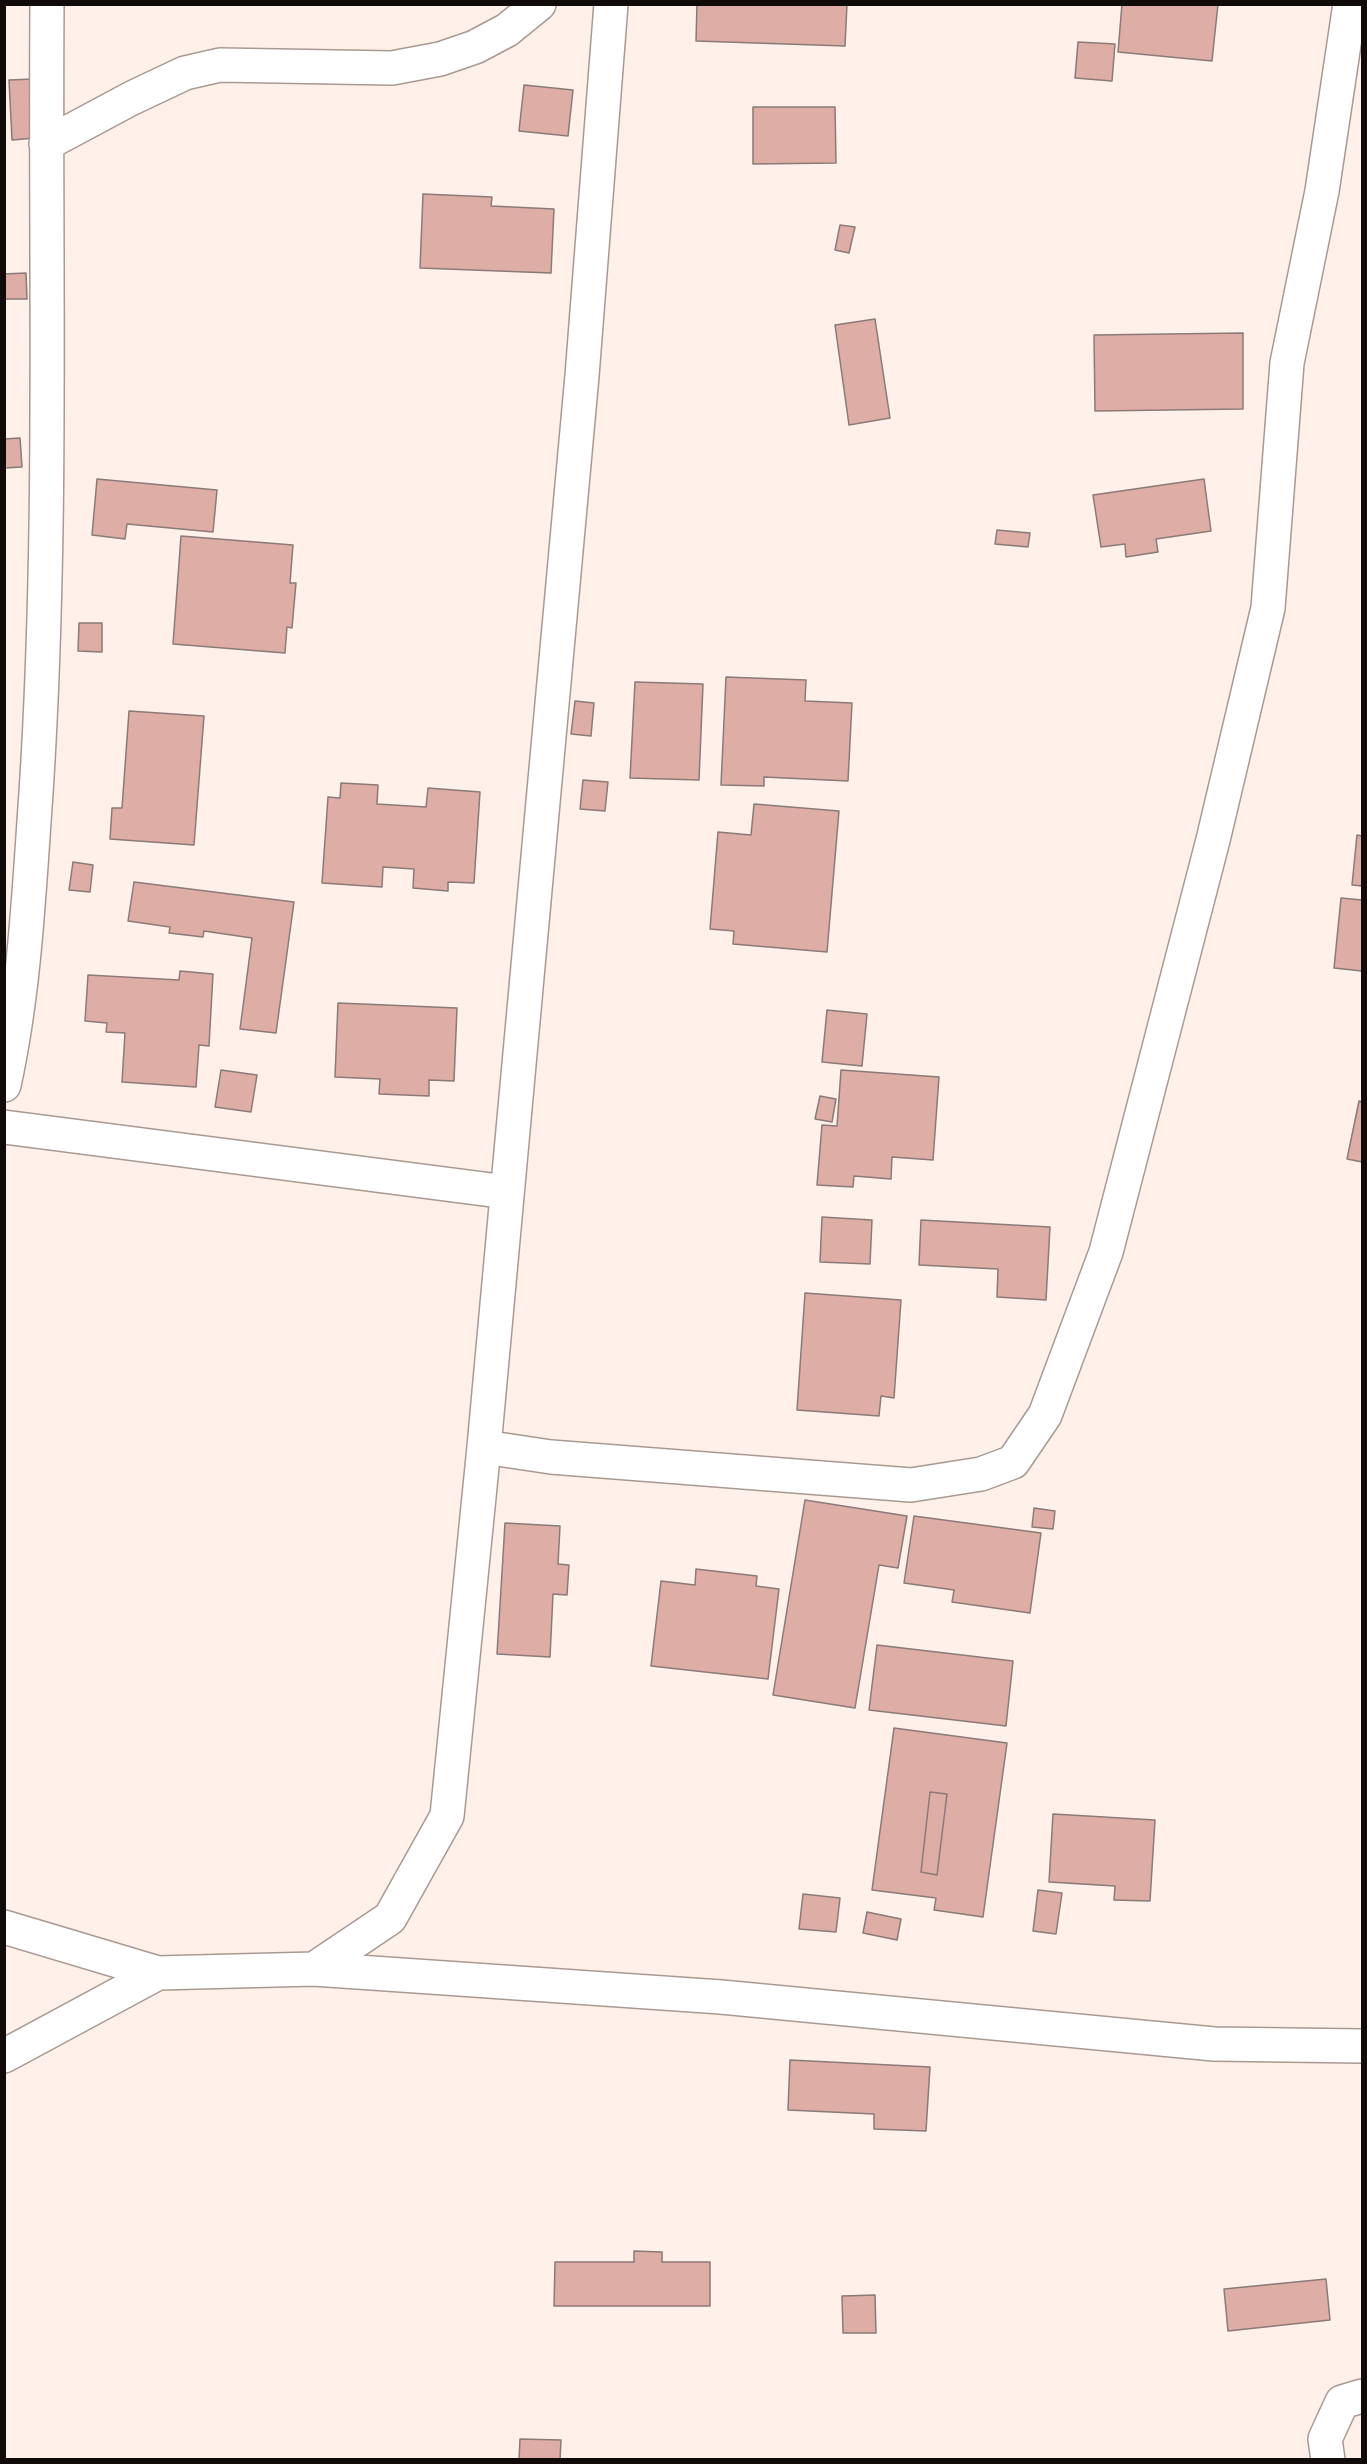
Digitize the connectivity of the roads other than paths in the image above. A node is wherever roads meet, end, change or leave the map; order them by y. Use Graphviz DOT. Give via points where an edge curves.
graph roads {
  1 [pos="47,4"];
  2 [pos="539,4"];
  3 [pos="611,4"];
  4 [pos="1350,4"];
  5 [pos="46,144"];
  6 [pos="4,1085"];
  7 [pos="4,1127"];
  8 [pos="507,1191"];
  9 [pos="484,1447"];
  10 [pos="4,1927"];
  11 [pos="314,1969"];
  12 [pos="158,1973"];
  13 [pos="1362,2046"];
  14 [pos="4,2056"];
  15 [pos="1362,2396"];
  16 [pos="1328,2460"];
  1 -- 5 [label="street"];
  2 -- 5 [label="street" via="507,30 440,59 402,66 349,68 220,65 185,73"];
  3 -- 8 [label="street" via="582,376"];
  4 -- 9 [label="street" via="1322,191 1287,363 1268,608 1213,840 1106,1252 1045,1415 1013,1462 981,1474 911,1485 551,1457"];
  5 -- 6 [label="street" via="42,694 18,1008"];
  7 -- 8 [label="street"];
  8 -- 9 [label="street"];
  9 -- 11 [label="street" via="447,1816 390,1918"];
  10 -- 12 [label="street"];
  11 -- 12 [label="street"];
  11 -- 13 [label="street" via="721,1997 1214,2044"];
  12 -- 14 [label="street"];
  15 -- 16 [label="street" via="1341,2402 1325,2439"];
}
